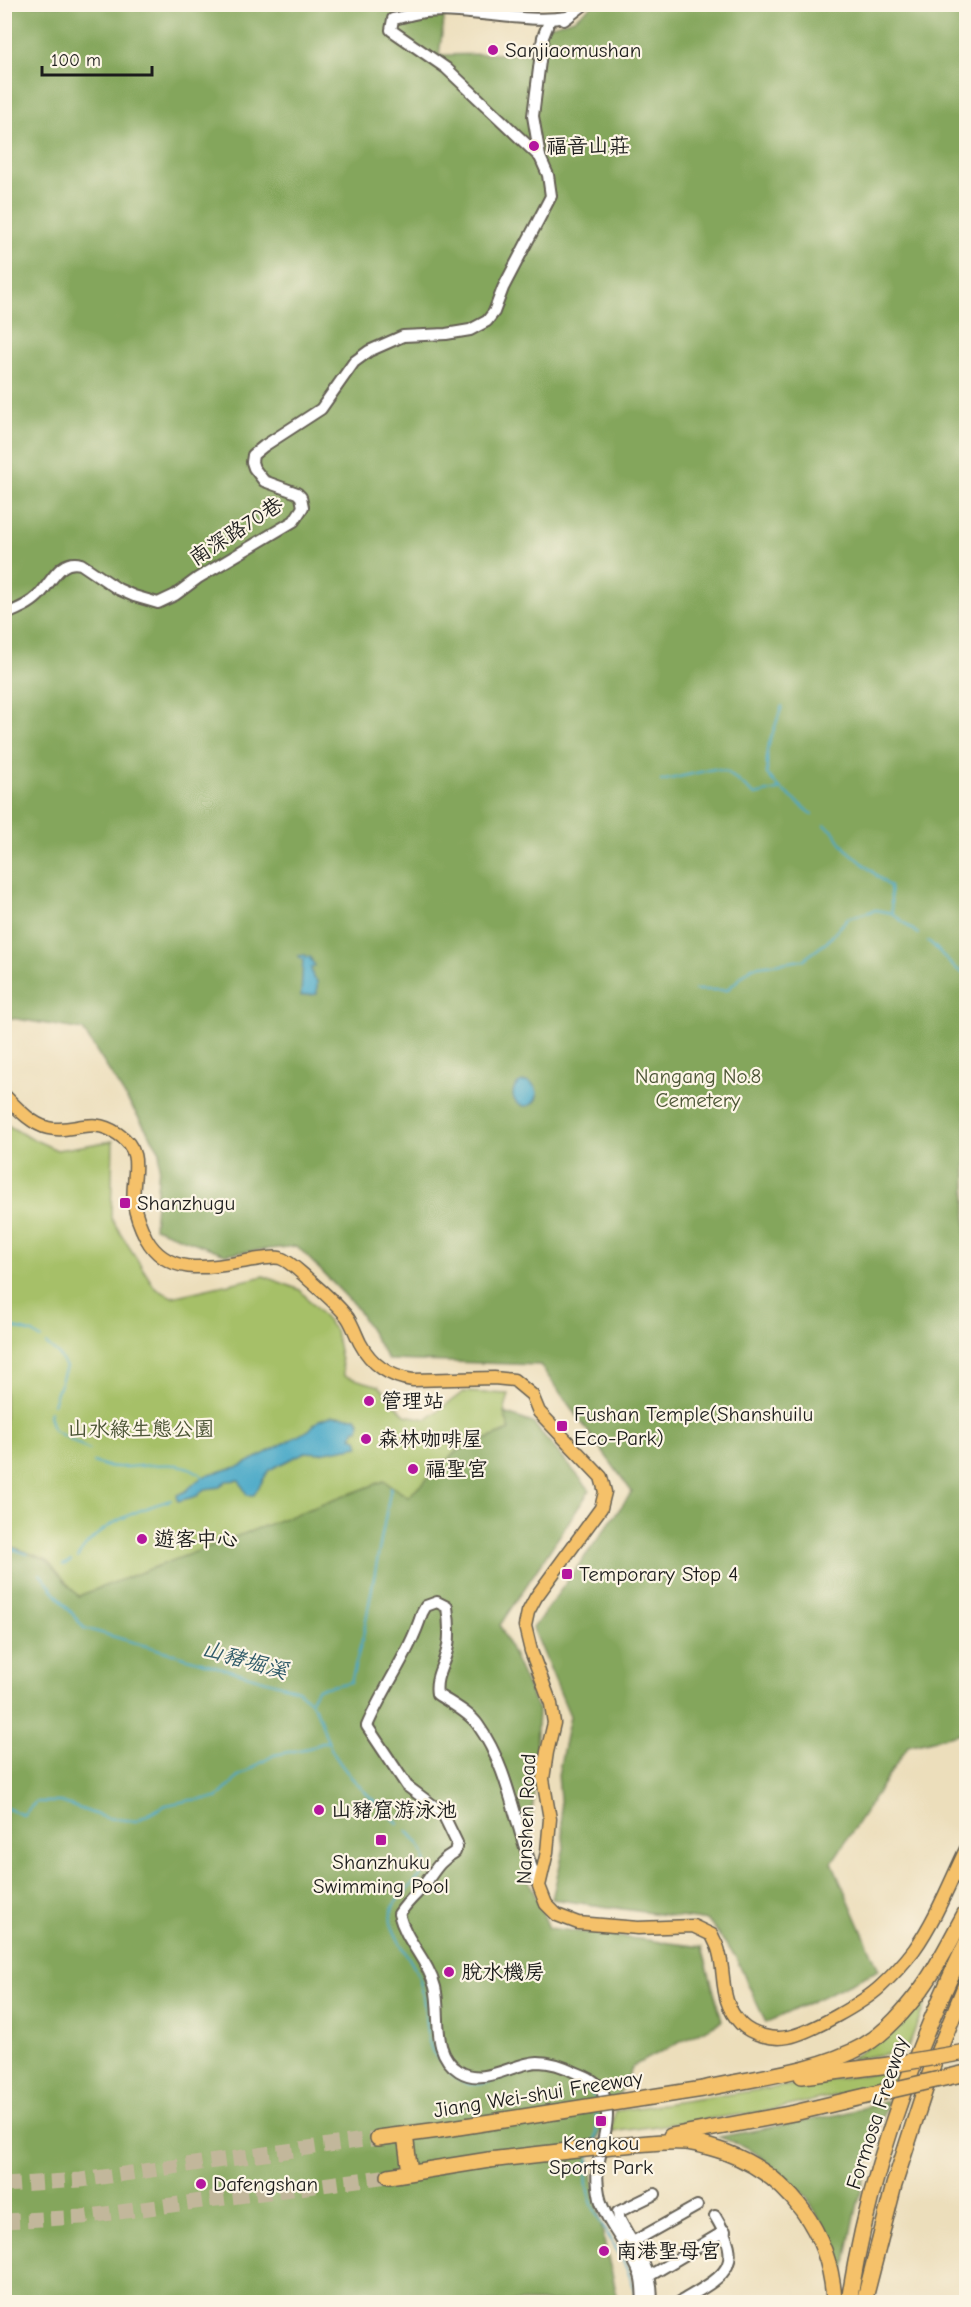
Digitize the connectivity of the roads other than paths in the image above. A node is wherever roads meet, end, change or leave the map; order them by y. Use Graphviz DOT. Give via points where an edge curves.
graph roads {
  1 [pos="585,4"];
  2 [pos="568,17"];
  3 [pos="550,20"];
  4 [pos="543,37"];
  5 [pos="540,157"];
  6 [pos="4,615"];
  7 [pos="4,1095"];
  8 [pos="966,1849"];
  9 [pos="539,1886"];
  10 [pos="966,1912"];
  11 [pos="966,1944"];
  12 [pos="966,1984"];
  13 [pos="966,1994"];
  14 [pos="955,2013"];
  15 [pos="966,2052"];
  16 [pos="966,2073"];
  17 [pos="704,2090"];
  18 [pos="405,2135"];
  19 [pos="378,2138"];
  20 [pos="612,2146"];
  21 [pos="410,2172"];
  22 [pos="389,2176"];
  23 [pos="655,2194"];
  24 [pos="697,2206"];
  25 [pos="715,2216"];
  26 [pos="725,2231"];
  27 [pos="631,2243"];
  28 [pos="649,2276"];
  29 [pos="858,2297"];
  30 [pos="643,2302"];
  31 [pos="651,2302"];
  32 [pos="680,2302"];
  33 [pos="834,2302"];
  1 -- 2 [label="street"];
  2 -- 3 [label="street"];
  2 -- 4 [label="street"];
  3 -- 4 [label="street, 南深路70巷"];
  3 -- 5 [label="street" via="424,12 393,19 391,30 446,68"];
  4 -- 5 [label="street, 南深路70巷" via="533,116"];
  5 -- 6 [label="street, 南深路70巷" via="551,196 491,317 462,332 408,334 369,351 354,362 321,409 253,455 254,468 264,481 301,497 303,507 294,521 163,601 134,596 75,562 61,568 33,601"];
  7 -- 9 [label="main road, Nanshen Road" via="38,1124 49,1128 104,1126 132,1146 138,1221 161,1256 197,1269 281,1258 338,1306 361,1345 387,1373 413,1380 514,1380 532,1395 539,1412 601,1477 605,1492 601,1508 536,1597 525,1626 554,1723 543,1779 550,1819"];
  8 -- 9 [label="main road, Nanshen Road" via="929,1925 904,1962 856,2005 789,2037 771,2038 751,2032 736,2018 726,1999 720,1952 712,1935 693,1926 638,1928 578,1923 557,1915 546,1904"];
  9 -- 30 [label="street" via="527,1860 509,1787 478,1724 437,1694 435,1682 448,1645 450,1622 447,1607 437,1602 426,1606 367,1726 407,1786 442,1812 457,1843 455,1852 437,1864 399,1914 402,1925 430,1974 439,2042 459,2071 475,2078 526,2064 555,2064 601,2088 607,2125 597,2167 601,2200 612,2228 637,2268"];
  10 -- 17 [label="highway" via="923,1986 887,2028 864,2045 812,2066"];
  11 -- 29 [label="highway, Formosa Freeway" via="923,2036 894,2118 870,2202"];
  12 -- 14 [label="highway, Formosa Freeway"];
  13 -- 14 [label="highway"];
  14 -- 29 [label="highway, Formosa Freeway" via="933,2065"];
  15 -- 17 [label="highway, bridge"];
  16 -- 20 [label="highway, bridge"];
  17 -- 18 [label="highway, Jiang Wei-shui Freeway, bridge"];
  18 -- 19 [label="highway, Jiang Wei-shui Freeway"];
  18 -- 21 [label="highway"];
  20 -- 21 [label="highway, bridge"];
  20 -- 33 [label="highway" via="686,2142 742,2159 761,2170 787,2191 810,2219 826,2255"];
  21 -- 22 [label="highway"];
  23 -- 27 [label="street" via="618,2212"];
  24 -- 27 [label="street"];
  25 -- 26 [label="street"];
  26 -- 28 [label="street"];
  26 -- 32 [label="street" via="729,2265 721,2276"];
  27 -- 28 [label="street"];
  28 -- 31 [label="street"];
}
